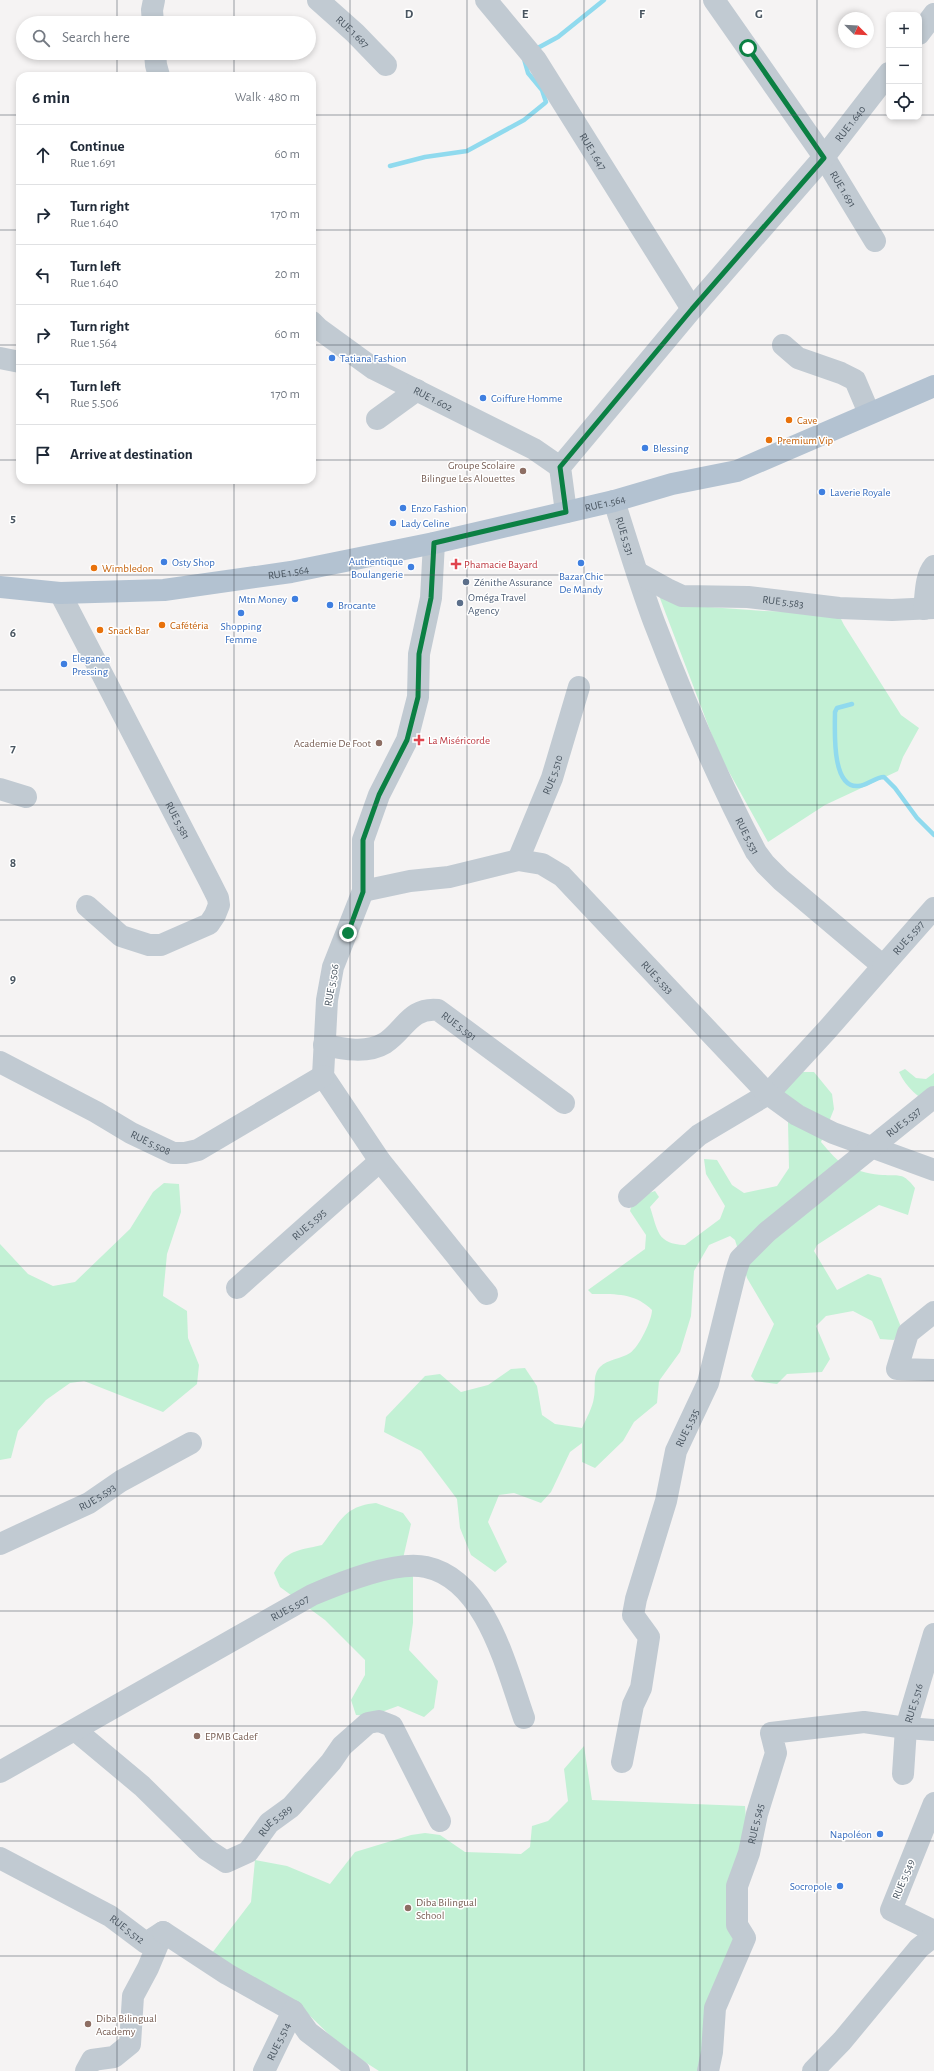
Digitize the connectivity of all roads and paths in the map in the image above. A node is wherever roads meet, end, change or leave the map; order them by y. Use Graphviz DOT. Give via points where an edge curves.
graph roads {
  1 [pos="154,0"];
  2 [pos="318,0"];
  3 [pos="486,0"];
  4 [pos="714,0"];
  5 [pos="926,0"];
  6 [pos="934,14"];
  7 [pos="152,16"];
  8 [pos="922,30"];
  9 [pos="156,60"];
  10 [pos="386,65"];
  11 [pos="158,72"];
  12 [pos="886,77"];
  13 [pos="824,158"];
  14 [pos="875,241"];
  15 [pos="692,309"];
  16 [pos="316,326"];
  17 [pos="783,345"];
  18 [pos="0,358"];
  19 [pos="16,361"];
  20 [pos="934,386"];
  21 [pos="416,390"];
  22 [pos="868,413"];
  23 [pos="377,419"];
  24 [pos="560,467"];
  25 [pos="614,501"];
  26 [pos="566,512"];
  27 [pos="434,543"];
  28 [pos="934,566"];
  29 [pos="638,573"];
  30 [pos="0,587"];
  31 [pos="60,593"];
  32 [pos="929,609"];
  33 [pos="579,687"];
  34 [pos="0,789"];
  35 [pos="26,797"];
  36 [pos="518,860"];
  37 [pos="363,892"];
  38 [pos="87,906"];
  39 [pos="934,908"];
  40 [pos="883,966"];
  41 [pos="324,1045"];
  42 [pos="0,1062"];
  43 [pos="323,1076"];
  44 [pos="768,1094"];
  45 [pos="934,1097"];
  46 [pos="564,1103"];
  47 [pos="872,1148"];
  48 [pos="380,1161"];
  49 [pos="934,1170"];
  50 [pos="630,1197"];
  51 [pos="237,1288"];
  52 [pos="487,1294"];
  53 [pos="934,1312"];
  54 [pos="934,1370"];
  55 [pos="191,1443"];
  56 [pos="0,1544"];
  57 [pos="934,1634"];
  58 [pos="524,1718"];
  59 [pos="906,1728"];
  60 [pos="75,1730"];
  61 [pos="934,1730"];
  62 [pos="622,1762"];
  63 [pos="0,1772"];
  64 [pos="903,1774"];
  65 [pos="934,1802"];
  66 [pos="440,1821"];
  67 [pos="0,1858"];
  68 [pos="934,1931"];
  69 [pos="163,1932"];
  70 [pos="934,1936"];
  71 [pos="293,2011"];
  72 [pos="86,2071"];
  73 [pos="264,2071"];
  74 [pos="359,2071"];
  75 [pos="708,2071"];
  76 [pos="813,2071"];
  1 -- 7 [label="street"];
  2 -- 10 [label="street, RUE 1.687"];
  3 -- 15 [label="street, RUE 1.647" via="536,60"];
  4 -- 13 [label="street, RUE 1.691"];
  5 -- 6 [label="street"];
  6 -- 8 [label="street"];
  9 -- 11 [label="street"];
  12 -- 13 [label="street, RUE 1.640"];
  13 -- 14 [label="street, RUE 1.691"];
  13 -- 15 [label="street, RUE 1.640"];
  15 -- 24 [label="street, RUE 1.640"];
  16 -- 21 [label="street, RUE 1.602" via="374,369"];
  17 -- 22 [label="street" via="798,358 855,380"];
  18 -- 19 [label="street"];
  20 -- 22 [label="main road, RUE 1.564"];
  21 -- 23 [label="street"];
  21 -- 24 [label="street, RUE 1.602" via="534,449"];
  22 -- 25 [label="main road, RUE 1.564" via="737,471 672,484"];
  24 -- 26 [label="street"];
  25 -- 26 [label="main road, RUE 1.564"];
  25 -- 29 [label="street, RUE 5.531"];
  26 -- 27 [label="main road, RUE 1.564"];
  27 -- 31 [label="main road, RUE 1.564" via="291,572 202,586 164,590"];
  27 -- 37 [label="street, RUE 5.506" via="431,598 419,654 418,697 407,740 379,795 363,840"];
  28 -- 32 [label="street" via="927,581"];
  29 -- 32 [label="street, RUE 5.583" via="682,596 748,597 839,608"];
  29 -- 40 [label="street, RUE 5.531" via="685,698 713,764 756,852 781,880"];
  30 -- 31 [label="main road, RUE 1.564"];
  31 -- 38 [label="street, RUE 5.581" via="210,882 219,905 209,924 161,945 149,945 120,936"];
  33 -- 36 [label="street, RUE 5.510" via="552,778"];
  34 -- 35 [label="street"];
  36 -- 37 [label="street, RUE 5.533" via="449,877 410,881"];
  36 -- 44 [label="street, RUE 5.533" via="542,864 562,876"];
  37 -- 41 [label="street, RUE 5.506" via="333,967 327,1000"];
  39 -- 40 [label="street, RUE 5.597"];
  40 -- 44 [label="street"];
  41 -- 43 [label="street, RUE 5.506"];
  41 -- 46 [label="street, RUE 5.591" via="360,1050 374,1047 385,1043 423,1010 438,1010"];
  42 -- 43 [label="street, RUE 5.508" via="173,1153 198,1150"];
  43 -- 48 [label="street"];
  44 -- 47 [label="street, RUE 5.533" via="797,1115"];
  44 -- 50 [label="street" via="699,1135"];
  45 -- 47 [label="street, RUE 5.537"];
  47 -- 49 [label="street, RUE 5.533"];
  47 -- 62 [label="street, RUE 5.535" via="767,1232 740,1259 734,1274 708,1383 676,1451 666,1501 636,1599 633,1615 649,1637 641,1688 633,1705"];
  48 -- 51 [label="street, RUE 5.595"];
  48 -- 52 [label="street"];
  53 -- 54 [label="street" via="908,1333 896,1369"];
  55 -- 56 [label="street, RUE 5.593" via="121,1481 89,1503"];
  57 -- 59 [label="street, RUE 5.516"];
  58 -- 60 [label="street, RUE 5.507" via="493,1631 465,1588 447,1574 425,1566 401,1567 355,1577 312,1595"];
  59 -- 61 [label="street, RUE 5.545"];
  59 -- 64 [label="street, RUE 5.516"];
  59 -- 75 [label="street, RUE 5.545" via="864,1722 771,1733 776,1753 757,1814 749,1853 737,1886 737,1925 745,1938 715,2008"];
  60 -- 63 [label="street, RUE 5.507"];
  60 -- 66 [label="street, RUE 5.589" via="142,1786 206,1849 226,1862 248,1852 269,1823 291,1807 342,1746 368,1723 379,1721 392,1726"];
  65 -- 68 [label="street, RUE 5.549" via="890,1910"];
  67 -- 69 [label="street, RUE 5.512" via="110,1916 146,1943"];
  69 -- 71 [label="street" via="227,1974"];
  69 -- 72 [label="street, RUE 5.512" via="133,1996 130,2044 114,2057 92,2060"];
  70 -- 76 [label="street" via="918,1948 842,2041"];
  71 -- 73 [label="street, RUE 5.514"];
  71 -- 74 [label="street" via="308,2032"];
}
